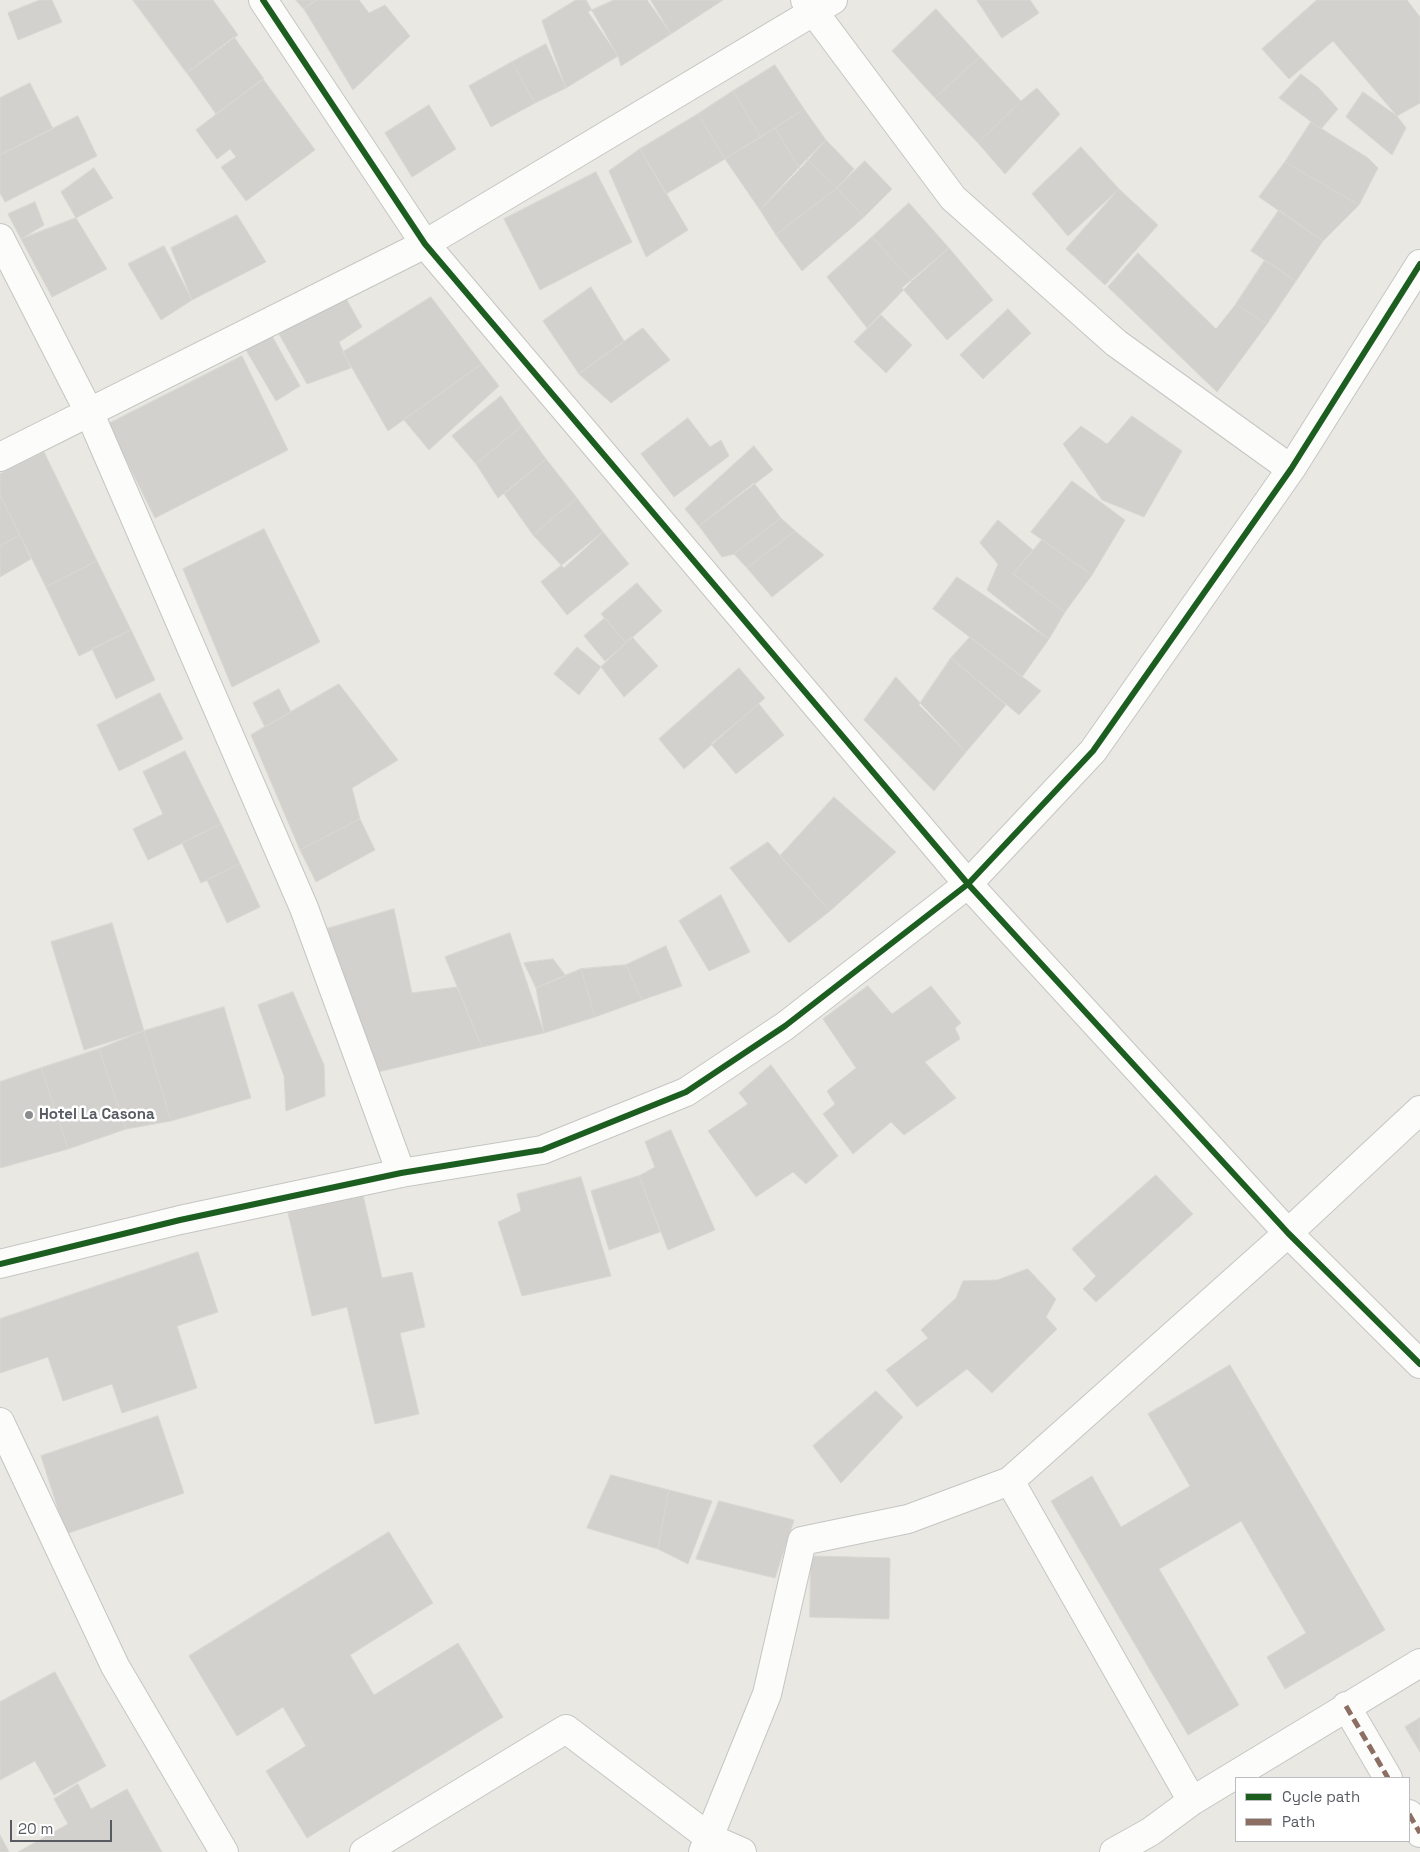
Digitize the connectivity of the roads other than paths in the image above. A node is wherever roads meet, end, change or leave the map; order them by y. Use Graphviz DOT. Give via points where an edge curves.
graph roads {
  1 [pos="263,0"];
  2 [pos="817,4"];
  3 [pos="0,238"];
  4 [pos="424,244"];
  5 [pos="1420,264"];
  6 [pos="90,414"];
  7 [pos="0,457"];
  8 [pos="1291,469"];
  9 [pos="968,884"];
  10 [pos="1420,1110"];
  11 [pos="401,1173"];
  12 [pos="1288,1233"];
  13 [pos="0,1264"];
  14 [pos="1420,1364"];
  15 [pos="0,1422"];
  16 [pos="1010,1481"];
  17 [pos="1420,1663"];
  18 [pos="1346,1706"];
  19 [pos="1387,1777"];
  20 [pos="1192,1801"];
  21 [pos="1410,1816"];
  22 [pos="1420,1833"];
  23 [pos="1152,1842"];
  24 [pos="706,1845"];
  25 [pos="224,1852"];
  26 [pos="364,1852"];
  27 [pos="742,1852"];
  28 [pos="1114,1852"];
  1 -- 4 [label="street"];
  2 -- 4 [label="street"];
  2 -- 8 [label="street" via="953,198 1116,344"];
  3 -- 6 [label="street"];
  4 -- 6 [label="street"];
  4 -- 9 [label="street"];
  5 -- 8 [label="street"];
  6 -- 7 [label="street"];
  6 -- 11 [label="street" via="304,908"];
  8 -- 9 [label="street" via="1093,751"];
  9 -- 11 [label="street" via="786,1026 686,1092 542,1150"];
  9 -- 12 [label="street"];
  10 -- 12 [label="street"];
  11 -- 13 [label="street" via="180,1220"];
  12 -- 14 [label="street"];
  12 -- 16 [label="street"];
  15 -- 25 [label="street" via="115,1666"];
  16 -- 20 [label="street"];
  16 -- 24 [label="street" via="908,1519 802,1541 768,1694"];
  17 -- 18 [label="street"];
  18 -- 19 [label="street"];
  18 -- 20 [label="street"];
  20 -- 23 [label="street"];
  21 -- 22 [label="street"];
  23 -- 28 [label="street"];
  24 -- 26 [label="street" via="566,1730"];
  24 -- 27 [label="street"];
}
